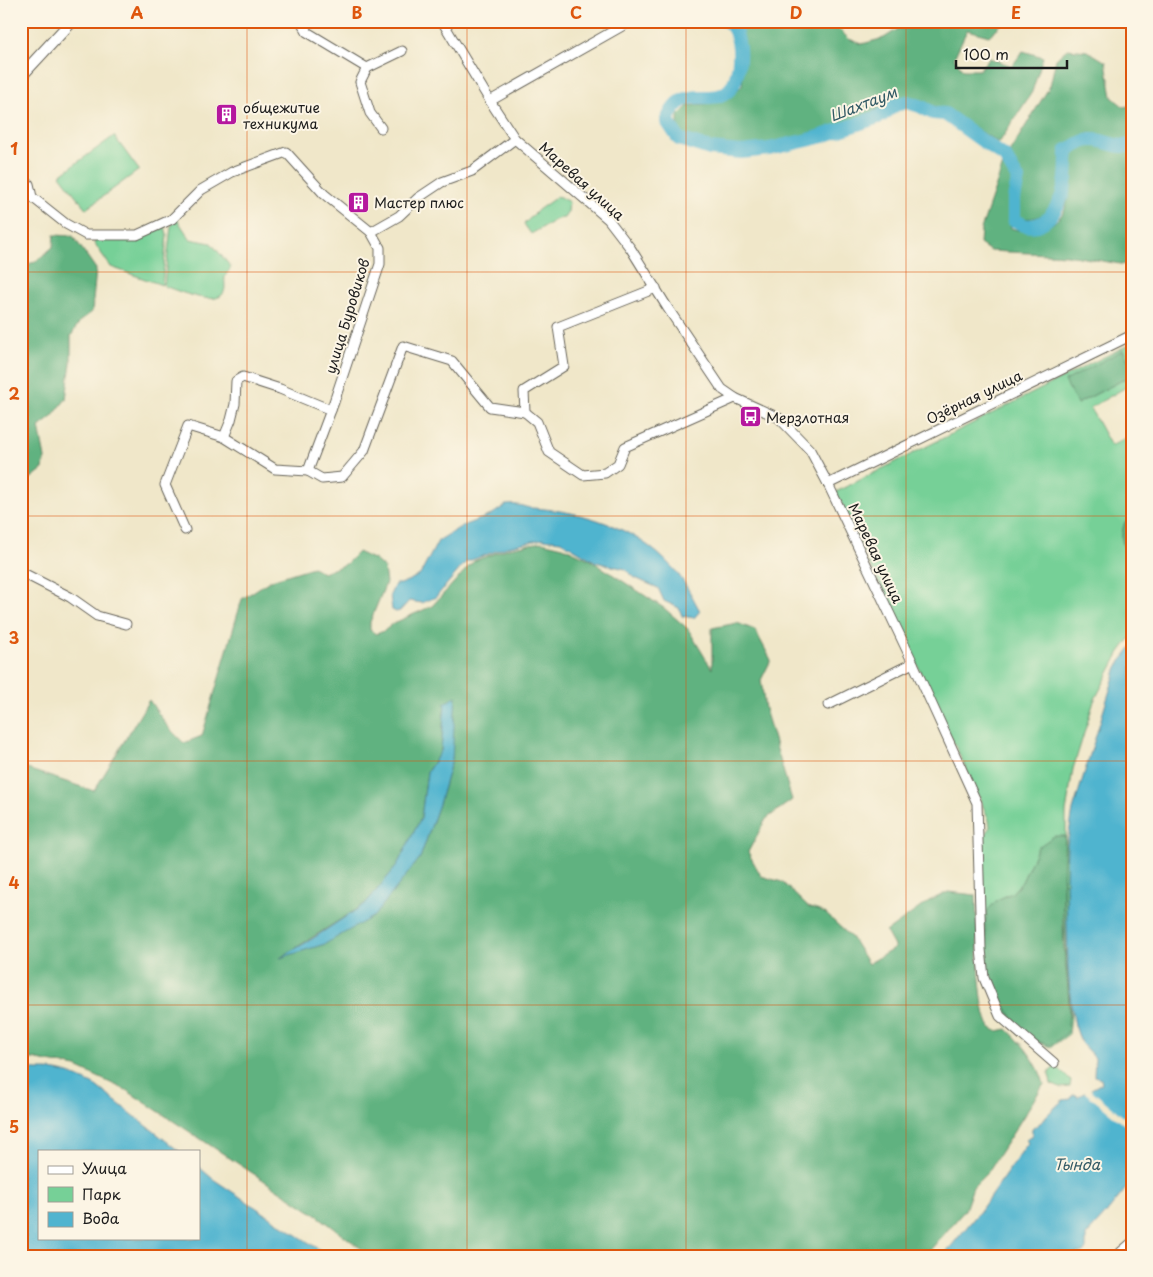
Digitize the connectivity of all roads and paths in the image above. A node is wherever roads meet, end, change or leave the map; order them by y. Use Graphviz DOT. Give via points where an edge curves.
graph roads {
  1 [pos="72,21"];
  2 [pos="301,21"];
  3 [pos="442,21"];
  4 [pos="631,21"];
  5 [pos="402,51"];
  6 [pos="367,68"];
  7 [pos="21,76"];
  8 [pos="490,102"];
  9 [pos="380,128"];
  10 [pos="515,139"];
  11 [pos="29,184"];
  12 [pos="371,232"];
  13 [pos="656,288"];
  14 [pos="1132,335"];
  15 [pos="735,398"];
  16 [pos="331,410"];
  17 [pos="525,412"];
  18 [pos="224,437"];
  19 [pos="308,471"];
  20 [pos="828,484"];
  21 [pos="185,530"];
  22 [pos="21,572"];
  23 [pos="126,624"];
  24 [pos="913,663"];
  25 [pos="828,705"];
  26 [pos="1054,1063"];
  27 [pos="1132,1244"];
  28 [pos="1118,1256"];
  1 -- 7 [label="street"];
  2 -- 6 [label="street" via="307,32"];
  3 -- 8 [label="street, Маревая улица"];
  4 -- 8 [label="street"];
  5 -- 6 [label="street"];
  6 -- 9 [label="street" via="360,82 370,113"];
  8 -- 10 [label="street, Маревая улица"];
  10 -- 12 [label="street" via="472,171 442,182"];
  10 -- 13 [label="street, Маревая улица" via="608,219 632,249"];
  11 -- 12 [label="street, улица Буровиков" via="32,196 66,224 86,235 137,235 172,219 201,190 232,172 286,152 324,194"];
  12 -- 16 [label="street, улица Буровиков" via="380,248 380,264"];
  13 -- 15 [label="street, Маревая улица" via="722,389"];
  13 -- 17 [label="street" via="558,327 564,366 524,391"];
  14 -- 20 [label="street, Озёрная улица"];
  15 -- 17 [label="street" via="625,446 618,464 605,473 584,475 548,452 537,422"];
  15 -- 20 [label="street, Маревая улица" via="779,418 810,450"];
  16 -- 18 [label="street" via="243,377 236,381 235,404"];
  16 -- 19 [label="street, улица Буровиков"];
  17 -- 19 [label="street" via="490,407 452,361 403,346 364,451 342,477 322,478"];
  18 -- 19 [label="street" via="275,469"];
  18 -- 21 [label="street" via="188,426 165,485"];
  20 -- 24 [label="street, Маревая улица"];
  22 -- 23 [label="street" via="97,616"];
  24 -- 25 [label="street"];
  24 -- 26 [label="street, Маревая улица" via="977,803 984,978 1000,1016"];
  27 -- 28 [label="street"];
}
